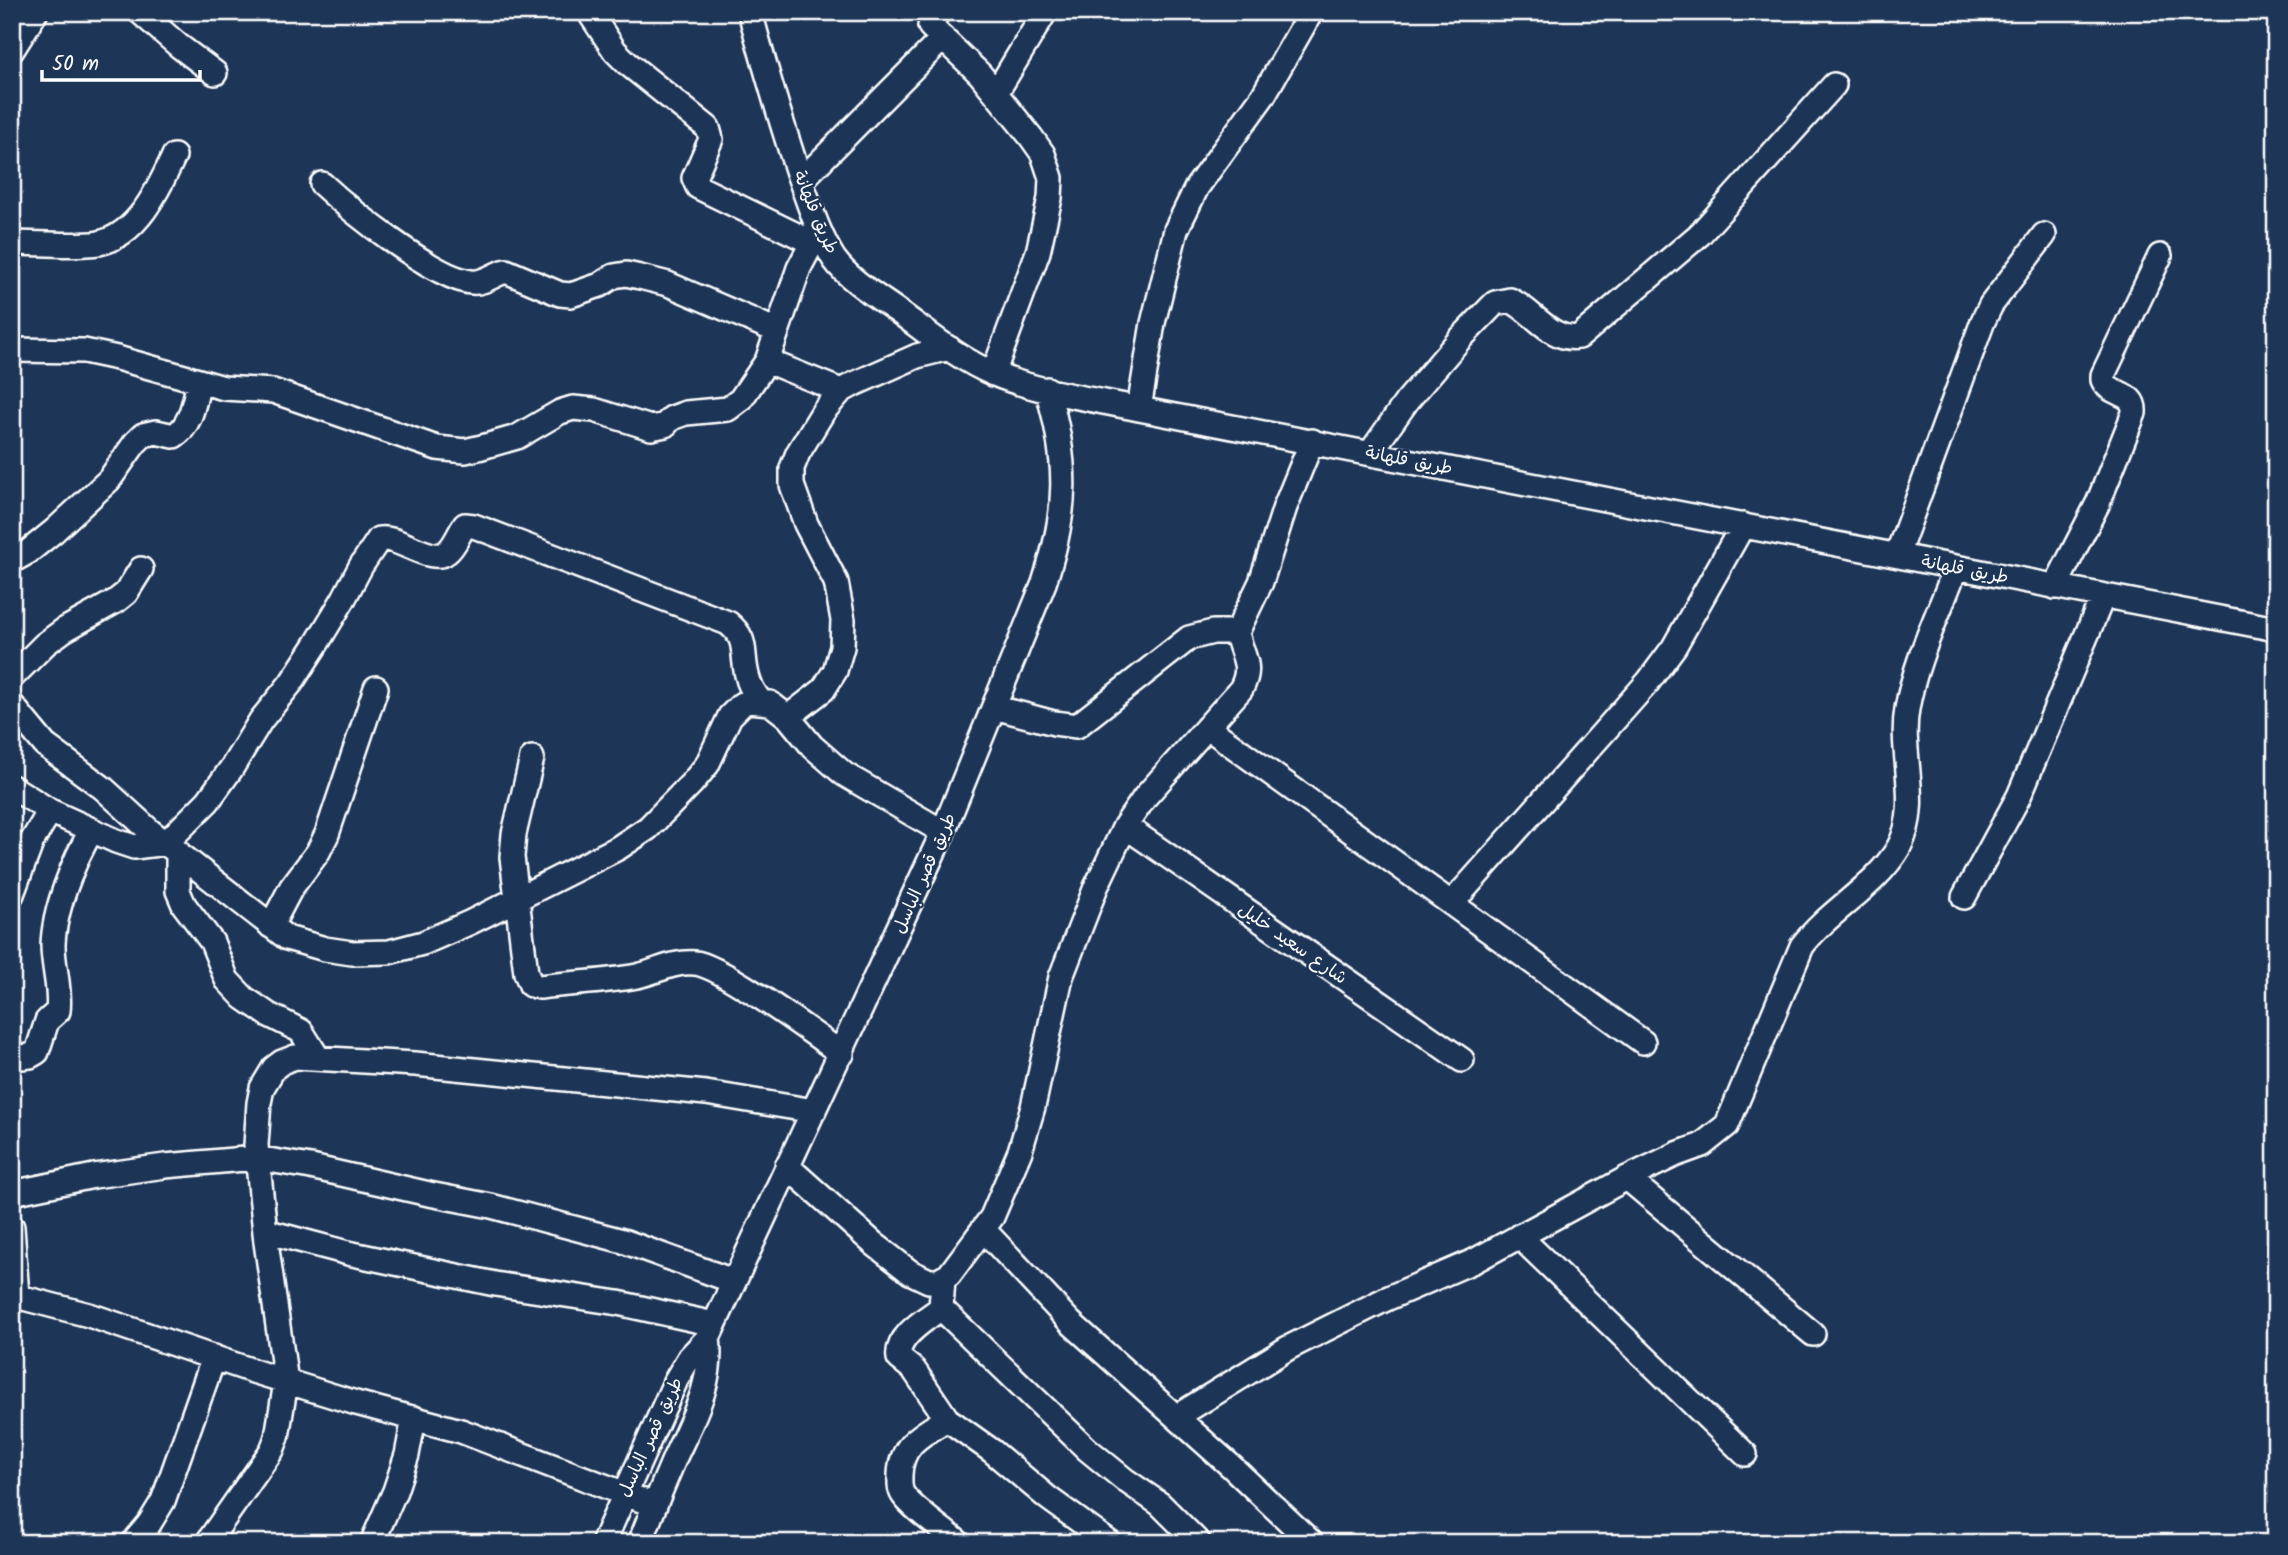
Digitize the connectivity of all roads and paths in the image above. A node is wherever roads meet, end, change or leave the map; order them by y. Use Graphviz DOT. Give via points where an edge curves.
graph roads {
  1 [pos="36,12"];
  2 [pos="140,12"];
  3 [pos="589,12"];
  4 [pos="750,12"];
  5 [pos="937,12"];
  6 [pos="1045,12"];
  7 [pos="1311,12"];
  8 [pos="943,38"];
  9 [pos="12,50"];
  10 [pos="215,73"];
  11 [pos="1834,85"];
  12 [pos="996,93"];
  13 [pos="174,156"];
  14 [pos="801,181"];
  15 [pos="321,184"];
  16 [pos="2044,235"];
  17 [pos="816,237"];
  18 [pos="12,243"];
  19 [pos="2160,257"];
  20 [pos="778,331"];
  21 [pos="950,348"];
  22 [pos="12,350"];
  23 [pos="767,360"];
  24 [pos="993,374"];
  25 [pos="199,383"];
  26 [pos="1047,389"];
  27 [pos="841,391"];
  28 [pos="1139,409"];
  29 [pos="1312,441"];
  30 [pos="1371,452"];
  31 [pos="1742,525"];
  32 [pos="1896,555"];
  33 [pos="12,561"];
  34 [pos="1956,567"];
  35 [pos="141,569"];
  36 [pos="2054,587"];
  37 [pos="2103,596"];
  38 [pos="2276,629"];
  39 [pos="1237,632"];
  40 [pos="12,677"];
  41 [pos="376,688"];
  42 [pos="760,701"];
  43 [pos="12,705"];
  44 [pos="994,707"];
  45 [pos="788,717"];
  46 [pos="1207,727"];
  47 [pos="532,758"];
  48 [pos="12,788"];
  49 [pos="50,811"];
  50 [pos="1125,826"];
  51 [pos="92,830"];
  52 [pos="943,832"];
  53 [pos="172,848"];
  54 [pos="12,894"];
  55 [pos="1964,897"];
  56 [pos="516,900"];
  57 [pos="1452,903"];
  58 [pos="271,926"];
  59 [pos="1643,1042"];
  60 [pos="842,1054"];
  61 [pos="12,1058"];
  62 [pos="318,1058"];
  63 [pos="1462,1059"];
  64 [pos="814,1111"];
  65 [pos="256,1158"];
  66 [pos="788,1166"];
  67 [pos="1627,1178"];
  68 [pos="12,1193"];
  69 [pos="12,1227"];
  70 [pos="983,1229"];
  71 [pos="265,1231"];
  72 [pos="1519,1236"];
  73 [pos="943,1279"];
  74 [pos="733,1281"];
  75 [pos="15,1296"];
  76 [pos="941,1307"];
  77 [pos="711,1331"];
  78 [pos="1813,1334"];
  79 [pos="214,1357"];
  80 [pos="286,1381"];
  81 [pos="1176,1417"];
  82 [pos="414,1418"];
  83 [pos="947,1419"];
  84 [pos="1745,1454"];
  85 [pos="624,1493"];
  86 [pos="654,1505"];
  87 [pos="133,1543"];
  88 [pos="207,1543"];
  89 [pos="372,1543"];
  90 [pos="603,1543"];
  91 [pos="640,1543"];
  92 [pos="959,1543"];
  93 [pos="1110,1543"];
  94 [pos="1199,1543"];
  95 [pos="1312,1543"];
  1 -- 9 [label="street"];
  2 -- 10 [label="street"];
  3 -- 17 [label="street" via="627,63 708,128 710,139 694,178 698,187"];
  4 -- 14 [label="street, طريق قلهانة"];
  5 -- 8 [label="street" via="930,26"];
  6 -- 12 [label="street"];
  7 -- 28 [label="street" via="1263,96 1197,187 1176,230 1153,323"];
  8 -- 12 [label="street"];
  8 -- 14 [label="street"];
  11 -- 30 [label="street" via="1700,234 1579,337 1556,334 1510,300 1495,303 1407,401"];
  12 -- 24 [label="street" via="1043,154 1051,178 1038,252"];
  13 -- 18 [label="street" via="161,184 123,233 99,243"];
  14 -- 17 [label="street, طريق قلهانة"];
  15 -- 20 [label="street" via="426,263 458,280 479,283 506,271 571,295 626,274 668,284"];
  16 -- 32 [label="street" via="1983,321"];
  17 -- 20 [label="street" via="799,268"];
  17 -- 21 [label="street, طريق قلهانة" via="854,279"];
  19 -- 36 [label="street" via="2103,380 2107,388 2131,398 2134,412 2098,503"];
  20 -- 23 [label="street"];
  21 -- 24 [label="street, طريق قلهانة"];
  21 -- 27 [label="street" via="918,356"];
  22 -- 25 [label="street" via="84,351"];
  23 -- 25 [label="street" via="741,399 728,409 686,413 651,428 573,408 517,436 465,451 437,448 273,391"];
  23 -- 27 [label="street"];
  24 -- 26 [label="street, طريق قلهانة"];
  25 -- 33 [label="street" via="191,415 180,432 143,436 109,480 54,531"];
  26 -- 28 [label="street, طريق قلهانة"];
  26 -- 44 [label="street, طريق قصر الباسل" via="1058,427 1063,506 1044,583"];
  27 -- 45 [label="street" via="798,453 791,477 806,524 836,582 842,647 823,690"];
  28 -- 29 [label="street, طريق قلهانة"];
  29 -- 30 [label="street, طريق قلهانة"];
  29 -- 39 [label="street" via="1261,582"];
  30 -- 31 [label="street, طريق قلهانة"];
  31 -- 32 [label="street, طريق قلهانة"];
  31 -- 57 [label="street" via="1674,647 1648,682"];
  32 -- 34 [label="street, طريق قلهانة"];
  34 -- 36 [label="street, طريق قلهانة"];
  34 -- 67 [label="street" via="1915,676 1907,711 1909,820 1900,844 1874,878 1802,946 1727,1125 1702,1145"];
  35 -- 40 [label="street" via="126,593 64,630"];
  36 -- 37 [label="street, طريق قلهانة"];
  37 -- 38 [label="street, طريق قلهانة"];
  37 -- 55 [label="street" via="2019,796"];
  39 -- 44 [label="street" via="1189,638 1077,726"];
  39 -- 46 [label="street" via="1248,662 1247,679"];
  41 -- 58 [label="street" via="327,834"];
  42 -- 45 [label="street"];
  42 -- 53 [label="street" via="746,672 742,637 728,623 474,526 465,524 449,551 441,555 379,539 291,683"];
  42 -- 56 [label="street" via="742,704 730,716 706,765 648,828"];
  43 -- 53 [label="street" via="45,746 103,788"];
  44 -- 52 [label="street, طريق قصر الباسل"];
  45 -- 52 [label="street" via="844,775"];
  46 -- 50 [label="street"];
  46 -- 57 [label="street"];
  47 -- 56 [label="street" via="514,834"];
  48 -- 49 [label="street"];
  49 -- 51 [label="street"];
  49 -- 54 [label="street" via="32,841"];
  50 -- 63 [label="street, شارع سعيد خليل"];
  50 -- 70 [label="street" via="1060,976 1027,1131 1007,1185"];
  51 -- 53 [label="street" via="134,847"];
  51 -- 61 [label="street" via="71,871 55,930 58,1011 47,1020 37,1052"];
  52 -- 60 [label="street, طريق قصر الباسل"];
  53 -- 58 [label="street"];
  53 -- 62 [label="street" via="178,891 212,942 227,981 269,1015 301,1031"];
  56 -- 58 [label="street" via="423,943 389,952 325,949 287,938"];
  56 -- 60 [label="street" via="531,985 639,976 698,963 735,982"];
  57 -- 59 [label="street"];
  60 -- 64 [label="street, طريق قصر الباسل"];
  62 -- 64 [label="street" via="706,1093"];
  62 -- 65 [label="street" via="295,1057 267,1077 258,1103"];
  64 -- 66 [label="street, طريق قصر الباسل"];
  65 -- 68 [label="street" via="94,1176"];
  65 -- 71 [label="street"];
  65 -- 74 [label="street" via="503,1209 624,1241"];
  66 -- 73 [label="street" via="910,1272 929,1281"];
  66 -- 74 [label="street, طريق قصر الباسل"];
  67 -- 72 [label="street"];
  67 -- 78 [label="street"];
  69 -- 75 [label="street"];
  70 -- 73 [label="street"];
  70 -- 81 [label="street" via="1071,1323"];
  71 -- 77 [label="street" via="495,1284 618,1303"];
  71 -- 80 [label="street"];
  72 -- 81 [label="street" via="1288,1348"];
  72 -- 84 [label="street"];
  73 -- 76 [label="street"];
  74 -- 77 [label="street, طريق قصر الباسل"];
  75 -- 79 [label="street" via="89,1315"];
  76 -- 83 [label="street" via="906,1338 898,1355 914,1370"];
  76 -- 94 [label="street" via="1087,1449 1160,1504"];
  77 -- 85 [label="street, طريق قصر الباسل" via="682,1368"];
  77 -- 86 [label="street, طريق قصر الباسل" via="704,1392"];
  79 -- 80 [label="street"];
  79 -- 87 [label="street" via="163,1501"];
  80 -- 82 [label="street"];
  80 -- 88 [label="street" via="272,1450"];
  81 -- 95 [label="street"];
  82 -- 85 [label="street" via="461,1431"];
  82 -- 89 [label="street" via="395,1491"];
  83 -- 92 [label="street" via="905,1451 900,1490"];
  83 -- 93 [label="street"];
  85 -- 86 [label="street"];
  85 -- 90 [label="street, طريق قصر الباسل"];
  86 -- 91 [label="street, طريق قصر الباسل"];
}
